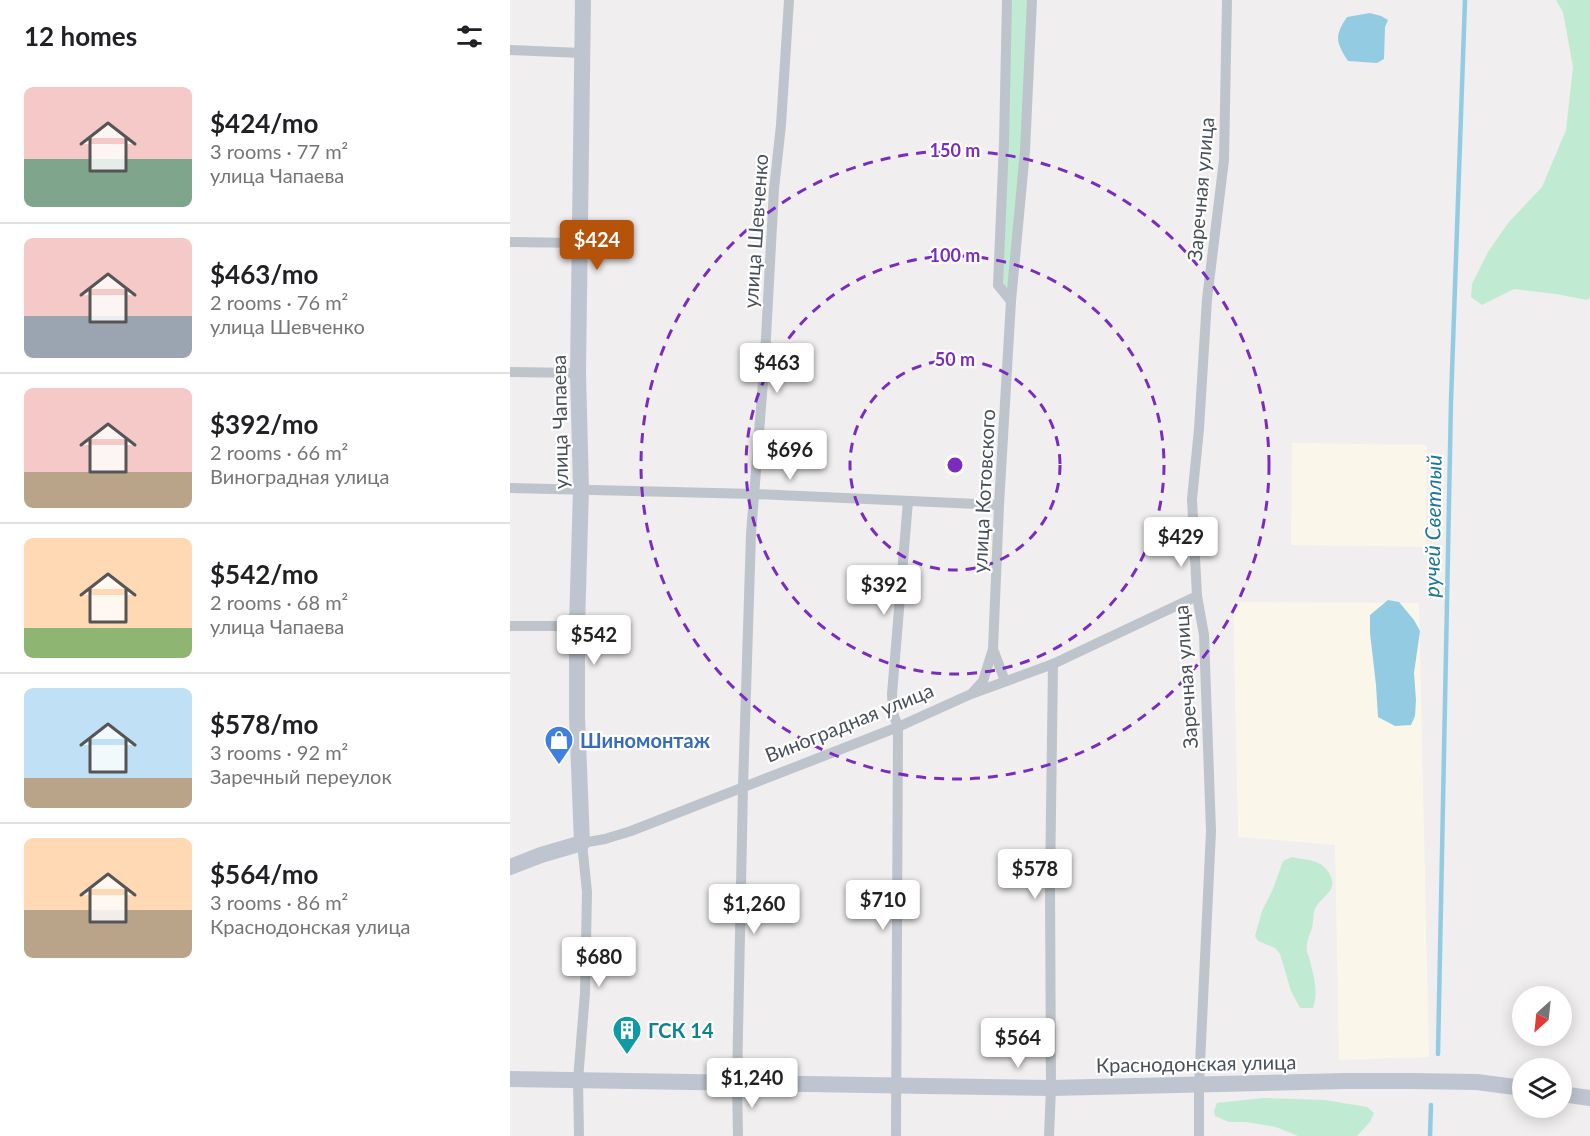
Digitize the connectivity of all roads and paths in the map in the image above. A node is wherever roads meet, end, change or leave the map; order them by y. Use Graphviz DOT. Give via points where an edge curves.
graph roads {
  1 [pos="583,0"];
  2 [pos="789,0"];
  3 [pos="1007,0"];
  4 [pos="1032,0"];
  5 [pos="1227,0"];
  6 [pos="510,50"];
  7 [pos="582,52"];
  8 [pos="510,242"];
  9 [pos="580,243"];
  10 [pos="1011,301"];
  11 [pos="510,372"];
  12 [pos="578,373"];
  13 [pos="510,488"];
  14 [pos="581,489"];
  15 [pos="755,494"];
  16 [pos="908,501"];
  17 [pos="999,505"];
  18 [pos="1197,596"];
  19 [pos="510,626"];
  20 [pos="577,626"];
  21 [pos="993,649"];
  22 [pos="1053,664"];
  23 [pos="1005,681"];
  24 [pos="971,694"];
  25 [pos="898,727"];
  26 [pos="743,787"];
  27 [pos="582,843"];
  28 [pos="510,867"];
  29 [pos="510,1078"];
  30 [pos="578,1080"];
  31 [pos="737,1082"];
  32 [pos="1199,1085"];
  33 [pos="897,1086"];
  34 [pos="1512,1087"];
  35 [pos="1051,1088"];
  36 [pos="1572,1095"];
  37 [pos="1590,1098"];
  38 [pos="579,1136"];
  39 [pos="738,1136"];
  40 [pos="896,1136"];
  41 [pos="1049,1136"];
  42 [pos="1199,1136"];
  1 -- 7 [label="street, улица Чапаева"];
  2 -- 15 [label="street, улица Шевченко"];
  3 -- 10 [label="street, улица Котовского" via="998,285"];
  4 -- 10 [label="street, улица Котовского" via="1025,151"];
  5 -- 18 [label="street, Заречная улица" via="1224,160 1207,299 1192,499"];
  6 -- 7 [label="street"];
  7 -- 9 [label="street, улица Чапаева"];
  8 -- 9 [label="street"];
  9 -- 12 [label="street, улица Чапаева"];
  10 -- 17 [label="street, улица Котовского"];
  11 -- 12 [label="street"];
  12 -- 14 [label="street, улица Чапаева"];
  13 -- 14 [label="street"];
  14 -- 15 [label="street"];
  14 -- 20 [label="street, улица Чапаева"];
  15 -- 16 [label="street"];
  15 -- 26 [label="street, улица Шевченко"];
  16 -- 17 [label="street"];
  16 -- 25 [label="street" via="892,694"];
  17 -- 21 [label="street, улица Котовского"];
  18 -- 22 [label="street, Виноградная улица"];
  18 -- 32 [label="street, Заречная улица" via="1204,635 1211,831"];
  19 -- 20 [label="street"];
  20 -- 27 [label="street, улица Чапаева"];
  21 -- 23 [label="street, улица Котовского"];
  21 -- 24 [label="street" via="983,681"];
  22 -- 23 [label="street, Виноградная улица"];
  22 -- 35 [label="street"];
  23 -- 24 [label="street, Виноградная улица"];
  24 -- 25 [label="street, Виноградная улица"];
  25 -- 26 [label="street, Виноградная улица"];
  25 -- 33 [label="street"];
  26 -- 27 [label="street, Виноградная улица" via="631,831"];
  26 -- 31 [label="street, улица Шевченко"];
  27 -- 28 [label="street, Виноградная улица"];
  27 -- 30 [label="street" via="587,892"];
  29 -- 30 [label="street, Краснодонская улица"];
  30 -- 31 [label="street, Краснодонская улица"];
  30 -- 38 [label="street"];
  31 -- 33 [label="street, Краснодонская улица"];
  31 -- 39 [label="street, улица Шевченко"];
  32 -- 34 [label="street, Краснодонская улица" via="1410,1081"];
  32 -- 35 [label="street, Краснодонская улица"];
  32 -- 42 [label="street, Заречная улица"];
  33 -- 35 [label="street, Краснодонская улица"];
  33 -- 40 [label="street"];
  35 -- 41 [label="street"];
  36 -- 37 [label="street"];
}
